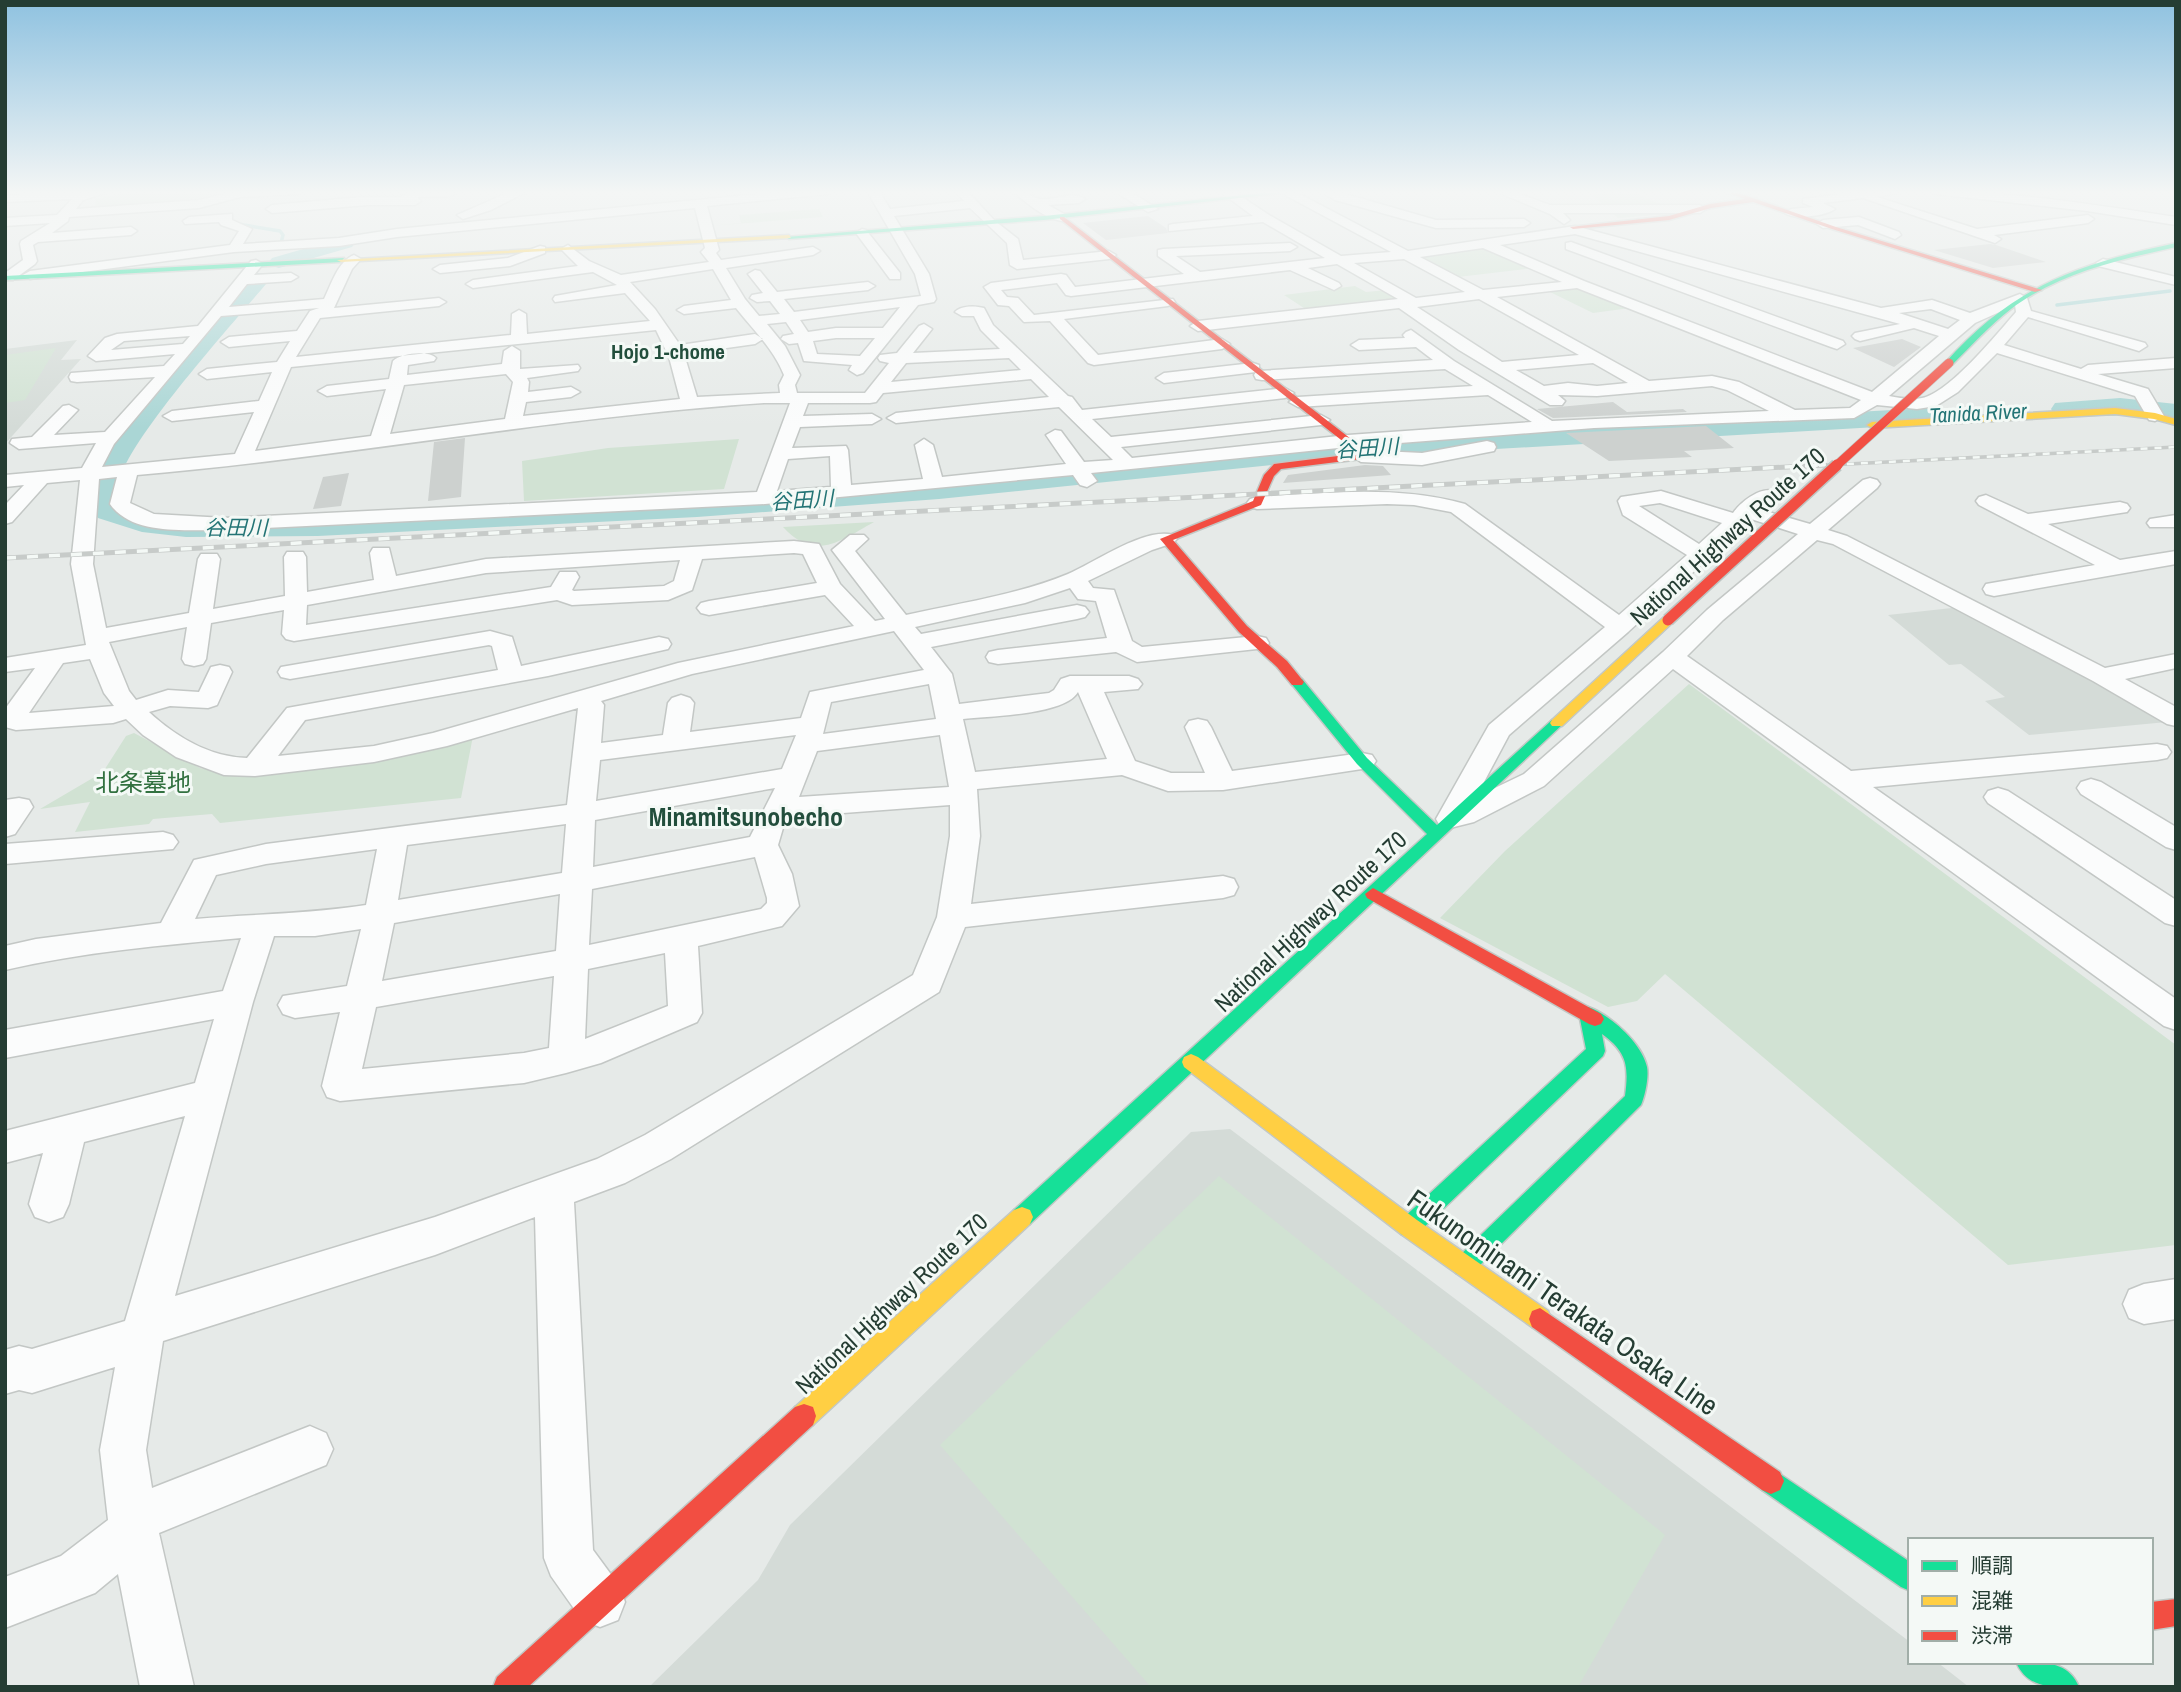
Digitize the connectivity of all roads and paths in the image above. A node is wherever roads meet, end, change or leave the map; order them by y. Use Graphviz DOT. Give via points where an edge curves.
graph roads {
  1 [pos="53,270"];
  2 [pos="135,270"];
  3 [pos="256,270"];
  4 [pos="344,270"];
  5 [pos="501,270"];
  6 [pos="575,270"];
  7 [pos="598,270"];
  8 [pos="717,270"];
  9 [pos="723,270"];
  10 [pos="890,270"];
  11 [pos="920,270"];
  12 [pos="1128,270"];
  13 [pos="1187,270"];
  14 [pos="1258,270"];
  15 [pos="1299,270"];
  16 [pos="1355,270"];
  17 [pos="1436,270"];
  18 [pos="1546,270"];
  19 [pos="1587,270"];
  20 [pos="1638,270"];
  21 [pos="1693,270"];
  22 [pos="1715,270"];
  23 [pos="1715,270"];
  24 [pos="1973,270"];
  25 [pos="2086,270"];
  26 [pos="2131,270"];
  27 [pos="755,274"];
  28 [pos="1653,275"];
  29 [pos="895,276"];
  30 [pos="7,277"];
  31 [pos="1197,277"];
  32 [pos="526,278"];
  33 [pos="1312,278"];
  34 [pos="1625,279"];
  35 [pos="506,281"];
  36 [pos="2176,281"];
  37 [pos="1286,282"];
  38 [pos="1144,283"];
  39 [pos="1579,284"];
  40 [pos="287,285"];
  41 [pos="473,285"];
  42 [pos="880,285"];
  43 [pos="625,286"];
  44 [pos="1334,286"];
  45 [pos="243,288"];
  46 [pos="2038,290"];
  47 [pos="540,294"];
  48 [pos="1482,295"];
  49 [pos="1909,295"];
  50 [pos="1804,296"];
  51 [pos="771,297"];
  52 [pos="559,299"];
  53 [pos="1442,300"];
  54 [pos="914,301"];
  55 [pos="439,302"];
  56 [pos="740,302"];
  57 [pos="1168,302"];
  58 [pos="1409,304"];
  59 [pos="1932,304"];
  60 [pos="1770,306"];
  61 [pos="1836,306"];
  62 [pos="1815,309"];
  63 [pos="2026,309"];
  64 [pos="2061,309"];
  65 [pos="684,310"];
  66 [pos="224,312"];
  67 [pos="1792,312"];
  68 [pos="820,313"];
  69 [pos="321,314"];
  70 [pos="1467,315"];
  71 [pos="1878,315"];
  72 [pos="1053,316"];
  73 [pos="789,317"];
  74 [pos="514,319"];
  75 [pos="1029,319"];
  76 [pos="1971,319"];
  77 [pos="962,320"];
  78 [pos="757,321"];
  79 [pos="1852,321"];
  80 [pos="119,322"];
  81 [pos="1687,325"];
  82 [pos="986,326"];
  83 [pos="1826,326"];
  84 [pos="1907,327"];
  85 [pos="1200,328"];
  86 [pos="329,329"];
  87 [pos="666,329"];
  88 [pos="203,330"];
  89 [pos="1801,330"];
  90 [pos="888,331"];
  91 [pos="836,333"];
  92 [pos="1176,333"];
  93 [pos="228,335"];
  94 [pos="1558,336"];
  95 [pos="1860,336"];
  96 [pos="806,337"];
  97 [pos="1948,337"];
  98 [pos="1533,338"];
  99 [pos="755,339"];
  100 [pos="776,341"];
  101 [pos="1419,343"];
  102 [pos="1222,344"];
  103 [pos="1837,344"];
  104 [pos="1359,345"];
  105 [pos="347,346"];
  106 [pos="2139,346"];
  107 [pos="1465,347"];
  108 [pos="1993,347"];
  109 [pos="187,348"];
  110 [pos="675,350"];
  111 [pos="558,352"];
  112 [pos="1015,353"];
  113 [pos="513,355"];
  114 [pos="1595,358"];
  115 [pos="865,359"];
  116 [pos="901,359"];
  117 [pos="401,361"];
  118 [pos="2043,362"];
  119 [pos="2176,363"];
  120 [pos="285,364"];
  121 [pos="1448,364"];
  122 [pos="1500,367"];
  123 [pos="572,368"];
  124 [pos="2080,370"];
  125 [pos="167,371"];
  126 [pos="1257,371"];
  127 [pos="207,374"];
  128 [pos="1036,374"];
  129 [pos="77,377"];
  130 [pos="1164,378"];
  131 [pos="397,382"];
  132 [pos="1525,383"];
  133 [pos="1647,387"];
  134 [pos="879,388"];
  135 [pos="1488,389"];
  136 [pos="327,391"];
  137 [pos="571,391"];
  138 [pos="1541,392"];
  139 [pos="792,393"];
  140 [pos="1096,394"];
  141 [pos="1292,397"];
  142 [pos="2166,397"];
  143 [pos="270,398"];
  144 [pos="518,398"];
  145 [pos="187,400"];
  146 [pos="1876,400"];
  147 [pos="1066,401"];
  148 [pos="690,403"];
  149 [pos="69,410"];
  150 [pos="974,410"];
  151 [pos="1109,411"];
  152 [pos="1854,413"];
  153 [pos="917,415"];
  154 [pos="1080,415"];
  155 [pos="172,416"];
  156 [pos="1792,416"];
  157 [pos="2155,416"];
  158 [pos="896,418"];
  159 [pos="872,419"];
  160 [pos="792,422"];
  161 [pos="2176,422"];
  162 [pos="513,423"];
  163 [pos="1543,423"];
  164 [pos="1594,423"];
  165 [pos="1872,425"];
  166 [pos="983,432"];
  167 [pos="1055,435"];
  168 [pos="110,438"];
  169 [pos="1461,438"];
  170 [pos="1346,440"];
  171 [pos="379,441"];
  172 [pos="1108,443"];
  173 [pos="780,454"];
  174 [pos="242,459"];
  175 [pos="1128,464"];
  176 [pos="896,470"];
  177 [pos="107,474"];
  178 [pos="1083,475"];
  179 [pos="1269,475"];
  180 [pos="41,478"];
  181 [pos="5,481"];
  182 [pos="1870,484"];
  183 [pos="937,490"];
  184 [pos="1766,495"];
  185 [pos="765,498"];
  186 [pos="1986,501"];
  187 [pos="1257,503"];
  188 [pos="2120,508"];
  189 [pos="1741,516"];
  190 [pos="5,518"];
  191 [pos="2025,521"];
  192 [pos="1814,532"];
  193 [pos="856,539"];
  194 [pos="1166,539"];
  195 [pos="381,552"];
  196 [pos="692,554"];
  197 [pos="1700,554"];
  198 [pos="295,557"];
  199 [pos="2176,557"];
  200 [pos="209,559"];
  201 [pos="577,559"];
  202 [pos="2118,568"];
  203 [pos="1075,579"];
  204 [pos="386,583"];
  205 [pos="1994,589"];
  206 [pos="876,590"];
  207 [pos="559,593"];
  208 [pos="837,593"];
  209 [pos="1017,598"];
  210 [pos="296,599"];
  211 [pos="709,608"];
  212 [pos="1077,612"];
  213 [pos="201,618"];
  214 [pos="1033,619"];
  215 [pos="1620,627"];
  216 [pos="869,628"];
  217 [pos="910,632"];
  218 [pos="97,643"];
  219 [pos="1258,643"];
  220 [pos="659,644"];
  221 [pos="1121,644"];
  222 [pos="399,654"];
  223 [pos="744,655"];
  224 [pos="998,657"];
  225 [pos="1672,657"];
  226 [pos="54,658"];
  227 [pos="194,659"];
  228 [pos="2176,661"];
  229 [pos="5,665"];
  230 [pos="220,672"];
  231 [pos="290,672"];
  232 [pos="511,674"];
  233 [pos="940,674"];
  234 [pos="2102,676"];
  235 [pos="747,681"];
  236 [pos="1129,684"];
  237 [pos="1088,685"];
  238 [pos="396,697"];
  239 [pos="681,703"];
  240 [pos="591,705"];
  241 [pos="131,710"];
  242 [pos="2176,718"];
  243 [pos="951,719"];
  244 [pos="1198,727"];
  245 [pos="2133,734"];
  246 [pos="808,735"];
  247 [pos="675,741"];
  248 [pos="587,753"];
  249 [pos="2167,759"];
  250 [pos="1362,761"];
  251 [pos="1124,766"];
  252 [pos="255,767"];
  253 [pos="792,776"];
  254 [pos="1223,780"];
  255 [pos="1843,781"];
  256 [pos="962,788"];
  257 [pos="2091,788"];
  258 [pos="1998,797"];
  259 [pos="781,808"];
  260 [pos="5,809"];
  261 [pos="580,813"];
  262 [pos="5,827"];
  263 [pos="1442,828"];
  264 [pos="394,836"];
  265 [pos="2176,840"];
  266 [pos="163,842"];
  267 [pos="763,845"];
  268 [pos="5,854"];
  269 [pos="576,881"];
  270 [pos="1223,887"];
  271 [pos="1373,894"];
  272 [pos="2176,915"];
  273 [pos="380,916"];
  274 [pos="953,917"];
  275 [pos="262,925"];
  276 [pos="172,933"];
  277 [pos="681,938"];
  278 [pos="5,958"];
  279 [pos="571,962"];
  280 [pos="359,998"];
  281 [pos="236,1002"];
  282 [pos="295,1005"];
  283 [pos="1588,1014"];
  284 [pos="2176,1017"];
  285 [pos="5,1044"];
  286 [pos="565,1059"];
  287 [pos="1191,1062"];
  288 [pos="211,1094"];
  289 [pos="69,1129"];
  290 [pos="5,1147"];
  291 [pos="554,1192"];
  292 [pos="49,1204"];
  293 [pos="1409,1227"];
  294 [pos="1464,1266"];
  295 [pos="143,1331"];
  296 [pos="5,1372"];
  297 [pos="310,1449"];
  298 [pos="133,1525"];
  299 [pos="1908,1577"];
  300 [pos="600,1602"];
  301 [pos="5,1603"];
  302 [pos="2176,1612"];
  303 [pos="2153,1616"];
  304 [pos="2034,1664"];
  305 [pos="2059,1664"];
  306 [pos="550,1667"];
  307 [pos="2060,1683"];
  308 [pos="167,1687"];
  309 [pos="507,1687"];
  1 -- 30 [label="street"];
  2 -- 30 [label="main road"];
  3 -- 45 [label="street"];
  4 -- 69 [label="street"];
  5 -- 35 [label="street"];
  6 -- 32 [label="street"];
  7 -- 43 [label="street"];
  8 -- 43 [label="street"];
  9 -- 56 [label="street"];
  10 -- 29 [label="street"];
  11 -- 54 [label="street" via="929,299"];
  12 -- 38 [label="main road"];
  13 -- 31 [label="street"];
  14 -- 31 [label="street"];
  15 -- 33 [label="street"];
  16 -- 58 [label="street"];
  17 -- 48 [label="street"];
  18 -- 39 [label="street"];
  19 -- 39 [label="street" via="1611,280"];
  20 -- 28 [label="street"];
  21 -- 28 [label="street"];
  22 -- 50 [label="street"];
  23 -- 71 [label="street"];
  24 -- 46 [label="main road"];
  25 -- 46 [label="main road, National Highway Route 170"];
  26 -- 36 [label="street"];
  27 -- 51 [label="street"];
  28 -- 34 [label="street"];
  28 -- 60 [label="street" via="1742,306"];
  31 -- 38 [label="street"];
  32 -- 35 [label="street"];
  32 -- 47 [label="street"];
  33 -- 37 [label="street"];
  33 -- 44 [label="street"];
  35 -- 41 [label="street"];
  38 -- 57 [label="main road"];
  38 -- 75 [label="street" via="999,297 1003,302 1013,301"];
  39 -- 48 [label="street"];
  39 -- 81 [label="street"];
  40 -- 45 [label="street"];
  42 -- 51 [label="street" via="832,285"];
  43 -- 52 [label="street"];
  43 -- 87 [label="street"];
  45 -- 66 [label="street"];
  46 -- 63 [label="main road, National Highway Route 170"];
  48 -- 53 [label="street"];
  48 -- 94 [label="street"];
  49 -- 59 [label="street"];
  50 -- 60 [label="street"];
  50 -- 61 [label="street"];
  51 -- 56 [label="street"];
  51 -- 73 [label="street"];
  53 -- 58 [label="street"];
  53 -- 70 [label="street"];
  54 -- 68 [label="street"];
  54 -- 90 [label="street"];
  55 -- 69 [label="street"];
  56 -- 65 [label="street"];
  56 -- 78 [label="street"];
  57 -- 72 [label="street"];
  57 -- 85 [label="main road"];
  58 -- 85 [label="street" via="1312,311"];
  58 -- 107 [label="street"];
  59 -- 71 [label="street"];
  59 -- 76 [label="street"];
  60 -- 67 [label="street"];
  60 -- 81 [label="street" via="1727,321"];
  60 -- 89 [label="street"];
  61 -- 62 [label="street"];
  61 -- 71 [label="street"];
  63 -- 64 [label="street"];
  63 -- 76 [label="street"];
  63 -- 106 [label="street"];
  63 -- 108 [label="street"];
  63 -- 263 [label="main road, National Highway Route 170, bridge" via="2000,313"];
  66 -- 69 [label="street"];
  66 -- 80 [label="street"];
  66 -- 88 [label="street"];
  68 -- 73 [label="street"];
  68 -- 91 [label="street"];
  69 -- 86 [label="street"];
  69 -- 93 [label="street"];
  69 -- 120 [label="street"];
  71 -- 79 [label="street"];
  71 -- 84 [label="street"];
  71 -- 97 [label="street"];
  72 -- 75 [label="street"];
  72 -- 102 [label="street" via="1094,360"];
  73 -- 78 [label="street"];
  73 -- 96 [label="street"];
  74 -- 113 [label="street"];
  75 -- 82 [label="street"];
  76 -- 97 [label="street"];
  77 -- 82 [label="street" via="979,311"];
  78 -- 100 [label="street"];
  81 -- 146 [label="street"];
  82 -- 112 [label="street"];
  83 -- 89 [label="street"];
  84 -- 95 [label="street"];
  84 -- 97 [label="street"];
  85 -- 92 [label="street"];
  85 -- 102 [label="main road"];
  87 -- 110 [label="street"];
  87 -- 113 [label="street"];
  88 -- 109 [label="street"];
  88 -- 109 [label="street" via="122,337 96,356"];
  89 -- 103 [label="street"];
  90 -- 91 [label="street"];
  90 -- 115 [label="street"];
  90 -- 116 [label="street" via="930,329"];
  91 -- 96 [label="street"];
  94 -- 98 [label="street"];
  94 -- 114 [label="street"];
  96 -- 100 [label="street"];
  96 -- 115 [label="street" via="810,358"];
  97 -- 146 [label="street"];
  99 -- 110 [label="street"];
  100 -- 139 [label="street" via="792,375"];
  101 -- 104 [label="street"];
  101 -- 107 [label="street"];
  101 -- 121 [label="street"];
  102 -- 126 [label="main road"];
  105 -- 120 [label="street"];
  107 -- 122 [label="street"];
  108 -- 118 [label="street"];
  108 -- 146 [label="street" via="1930,402"];
  109 -- 125 [label="street"];
  110 -- 148 [label="street"];
  111 -- 113 [label="street"];
  112 -- 116 [label="street"];
  112 -- 128 [label="street"];
  113 -- 117 [label="street"];
  113 -- 120 [label="street"];
  113 -- 123 [label="street"];
  113 -- 131 [label="street"];
  113 -- 144 [label="street" via="521,382"];
  114 -- 122 [label="street"];
  114 -- 133 [label="street"];
  115 -- 116 [label="street"];
  115 -- 139 [label="street" via="843,389"];
  116 -- 134 [label="street"];
  117 -- 120 [label="street"];
  117 -- 131 [label="street"];
  118 -- 124 [label="street"];
  118 -- 157 [label="street" via="2146,397"];
  119 -- 124 [label="street"];
  120 -- 127 [label="street"];
  120 -- 143 [label="street"];
  121 -- 126 [label="street"];
  121 -- 135 [label="street"];
  122 -- 132 [label="street"];
  124 -- 142 [label="street"];
  125 -- 129 [label="street"];
  125 -- 168 [label="street"];
  126 -- 130 [label="street"];
  126 -- 141 [label="main road"];
  128 -- 134 [label="street"];
  128 -- 147 [label="street"];
  131 -- 136 [label="street"];
  131 -- 171 [label="street" via="398,401"];
  132 -- 135 [label="street"];
  132 -- 138 [label="street"];
  133 -- 138 [label="street"];
  133 -- 156 [label="street" via="1720,382"];
  134 -- 139 [label="street" via="870,398"];
  135 -- 141 [label="street"];
  135 -- 163 [label="street"];
  137 -- 144 [label="street"];
  138 -- 164 [label="street"];
  139 -- 148 [label="street"];
  139 -- 160 [label="street"];
  140 -- 151 [label="street"];
  141 -- 151 [label="street" via="1151,400"];
  141 -- 170 [label="main road"];
  143 -- 145 [label="street"];
  143 -- 155 [label="street"];
  143 -- 174 [label="street"];
  144 -- 162 [label="street"];
  146 -- 152 [label="street"];
  147 -- 150 [label="street"];
  147 -- 154 [label="street"];
  148 -- 162 [label="street"];
  149 -- 168 [label="street" via="28,443"];
  150 -- 153 [label="street"];
  150 -- 166 [label="street"];
  151 -- 154 [label="street"];
  152 -- 156 [label="street"];
  152 -- 165 [label="street"];
  153 -- 158 [label="street"];
  153 -- 183 [label="street"];
  154 -- 172 [label="street"];
  156 -- 164 [label="street"];
  157 -- 161 [label="main road"];
  157 -- 165 [label="main road" via="2115,411"];
  159 -- 160 [label="street"];
  160 -- 173 [label="street"];
  162 -- 171 [label="street"];
  163 -- 164 [label="street"];
  163 -- 169 [label="street"];
  165 -- 169 [label="street"];
  167 -- 178 [label="street"];
  168 -- 177 [label="street"];
  169 -- 170 [label="street"];
  170 -- 172 [label="street"];
  170 -- 175 [label="street"];
  170 -- 179 [label="main road" via="1278,467"];
  171 -- 174 [label="street"];
  172 -- 175 [label="street"];
  173 -- 176 [label="street" via="839,450 841,482"];
  173 -- 185 [label="street"];
  174 -- 177 [label="street"];
  175 -- 178 [label="street"];
  177 -- 180 [label="street"];
  177 -- 185 [label="street" via="128,514 225,524"];
  177 -- 218 [label="street" via="91,483 82,564"];
  178 -- 179 [label="street" via="1233,468"];
  178 -- 183 [label="street"];
  179 -- 187 [label="main road"];
  180 -- 181 [label="street"];
  180 -- 190 [label="street"];
  182 -- 192 [label="street"];
  183 -- 185 [label="street"];
  184 -- 189 [label="street"];
  186 -- 191 [label="street"];
  187 -- 194 [label="main road"];
  187 -- 215 [label="street" via="1399,499 1450,505"];
  188 -- 191 [label="street"];
  189 -- 192 [label="street"];
  189 -- 197 [label="street"];
  189 -- 197 [label="street" via="1661,497 1628,501 1629,511"];
  191 -- 202 [label="street"];
  192 -- 225 [label="street"];
  192 -- 234 [label="street" via="1840,540"];
  193 -- 206 [label="street" via="843,550"];
  194 -- 203 [label="street"];
  194 -- 219 [label="main road"];
  195 -- 204 [label="street"];
  196 -- 201 [label="street"];
  196 -- 207 [label="street" via="684,585 668,593 572,597"];
  196 -- 208 [label="street" via="811,549"];
  197 -- 215 [label="street"];
  198 -- 210 [label="street"];
  199 -- 202 [label="street"];
  200 -- 213 [label="street"];
  201 -- 204 [label="street" via="486,566"];
  201 -- 207 [label="street"];
  202 -- 205 [label="street"];
  203 -- 209 [label="street"];
  203 -- 221 [label="street" via="1086,594 1105,595"];
  204 -- 210 [label="street"];
  206 -- 208 [label="street"];
  206 -- 217 [label="street"];
  207 -- 210 [label="street" via="294,634"];
  208 -- 211 [label="street"];
  208 -- 216 [label="street"];
  209 -- 214 [label="street"];
  209 -- 217 [label="street"];
  210 -- 213 [label="street"];
  212 -- 214 [label="street"];
  213 -- 218 [label="street"];
  213 -- 227 [label="street"];
  214 -- 217 [label="street"];
  215 -- 263 [label="street" via="1498,731"];
  216 -- 217 [label="street"];
  216 -- 223 [label="street"];
  217 -- 233 [label="street"];
  218 -- 226 [label="street"];
  218 -- 241 [label="street" via="117,693"];
  219 -- 221 [label="street" via="1137,655"];
  219 -- 250 [label="main road" via="1282,664"];
  220 -- 232 [label="street"];
  221 -- 224 [label="street"];
  222 -- 231 [label="street"];
  222 -- 232 [label="street" via="490,638 503,642"];
  222 -- 238 [label="street"];
  223 -- 235 [label="street"];
  223 -- 252 [label="street" via="425,743 374,754"];
  225 -- 255 [label="street"];
  225 -- 263 [label="street" via="1534,780"];
  226 -- 229 [label="street"];
  226 -- 241 [label="street" via="11,720"];
  228 -- 234 [label="street"];
  230 -- 241 [label="street" via="208,700 168,698"];
  232 -- 238 [label="street"];
  233 -- 243 [label="street"];
  233 -- 246 [label="street" via="819,697"];
  234 -- 242 [label="street"];
  236 -- 237 [label="street"];
  237 -- 243 [label="street" via="1070,684 1055,700"];
  237 -- 251 [label="street"];
  238 -- 252 [label="street" via="296,714"];
  239 -- 247 [label="street"];
  240 -- 248 [label="street"];
  241 -- 252 [label="street" via="186,751 224,766"];
  243 -- 246 [label="street"];
  243 -- 256 [label="street"];
  244 -- 254 [label="street"];
  245 -- 249 [label="street"];
  246 -- 247 [label="street"];
  246 -- 253 [label="street"];
  247 -- 248 [label="street"];
  248 -- 261 [label="street"];
  249 -- 255 [label="street"];
  250 -- 254 [label="street"];
  250 -- 263 [label="main road"];
  251 -- 254 [label="street" via="1168,782"];
  251 -- 256 [label="street"];
  253 -- 259 [label="street"];
  253 -- 261 [label="street"];
  255 -- 284 [label="street"];
  256 -- 259 [label="street"];
  256 -- 274 [label="street" via="965,836"];
  257 -- 265 [label="street"];
  258 -- 272 [label="street"];
  259 -- 267 [label="street"];
  260 -- 262 [label="street" via="19,807"];
  261 -- 264 [label="street"];
  261 -- 269 [label="street"];
  263 -- 271 [label="main road, National Highway Route 170"];
  264 -- 273 [label="street"];
  264 -- 276 [label="street" via="205,867"];
  266 -- 268 [label="street"];
  267 -- 269 [label="street"];
  267 -- 277 [label="street" via="775,863 782,906 771,918"];
  269 -- 273 [label="street"];
  269 -- 279 [label="street"];
  270 -- 274 [label="street"];
  271 -- 283 [label="main road"];
  271 -- 287 [label="main road, National Highway Route 170"];
  273 -- 275 [label="street" via="315,925"];
  273 -- 280 [label="street"];
  274 -- 291 [label="street" via="927,984 659,1146 611,1171"];
  275 -- 276 [label="street"];
  275 -- 281 [label="street"];
  276 -- 278 [label="street"];
  277 -- 279 [label="street"];
  277 -- 286 [label="street" via="685,1013"];
  279 -- 280 [label="street"];
  279 -- 286 [label="street"];
  280 -- 282 [label="street"];
  280 -- 286 [label="street" via="340,1086 524,1068"];
  281 -- 285 [label="street"];
  281 -- 288 [label="street"];
  283 -- 293 [label="main road" via="1596,1051"];
  283 -- 294 [label="main road" via="1621,1038 1638,1068 1634,1099"];
  287 -- 293 [label="main road, Fukunominami Terakata Osaka Line"];
  287 -- 300 [label="main road, National Highway Route 170"];
  288 -- 289 [label="street"];
  288 -- 295 [label="street"];
  289 -- 290 [label="street"];
  289 -- 292 [label="street"];
  291 -- 295 [label="street" via="435,1236"];
  291 -- 300 [label="street" via="569,1558"];
  293 -- 294 [label="main road, Fukunominami Terakata Osaka Line"];
  294 -- 299 [label="main road, Fukunominami Terakata Osaka Line"];
  295 -- 296 [label="street" via="32,1371"];
  295 -- 298 [label="street" via="123,1450"];
  297 -- 298 [label="street"];
  298 -- 301 [label="street" via="77,1575"];
  298 -- 308 [label="street"];
  300 -- 306 [label="main road, National Highway Route 170"];
  302 -- 303 [label="main road"];
  304 -- 307 [label="main road"];
  305 -- 307 [label="main road"];
  306 -- 309 [label="main road, National Highway Route 170"];
}
